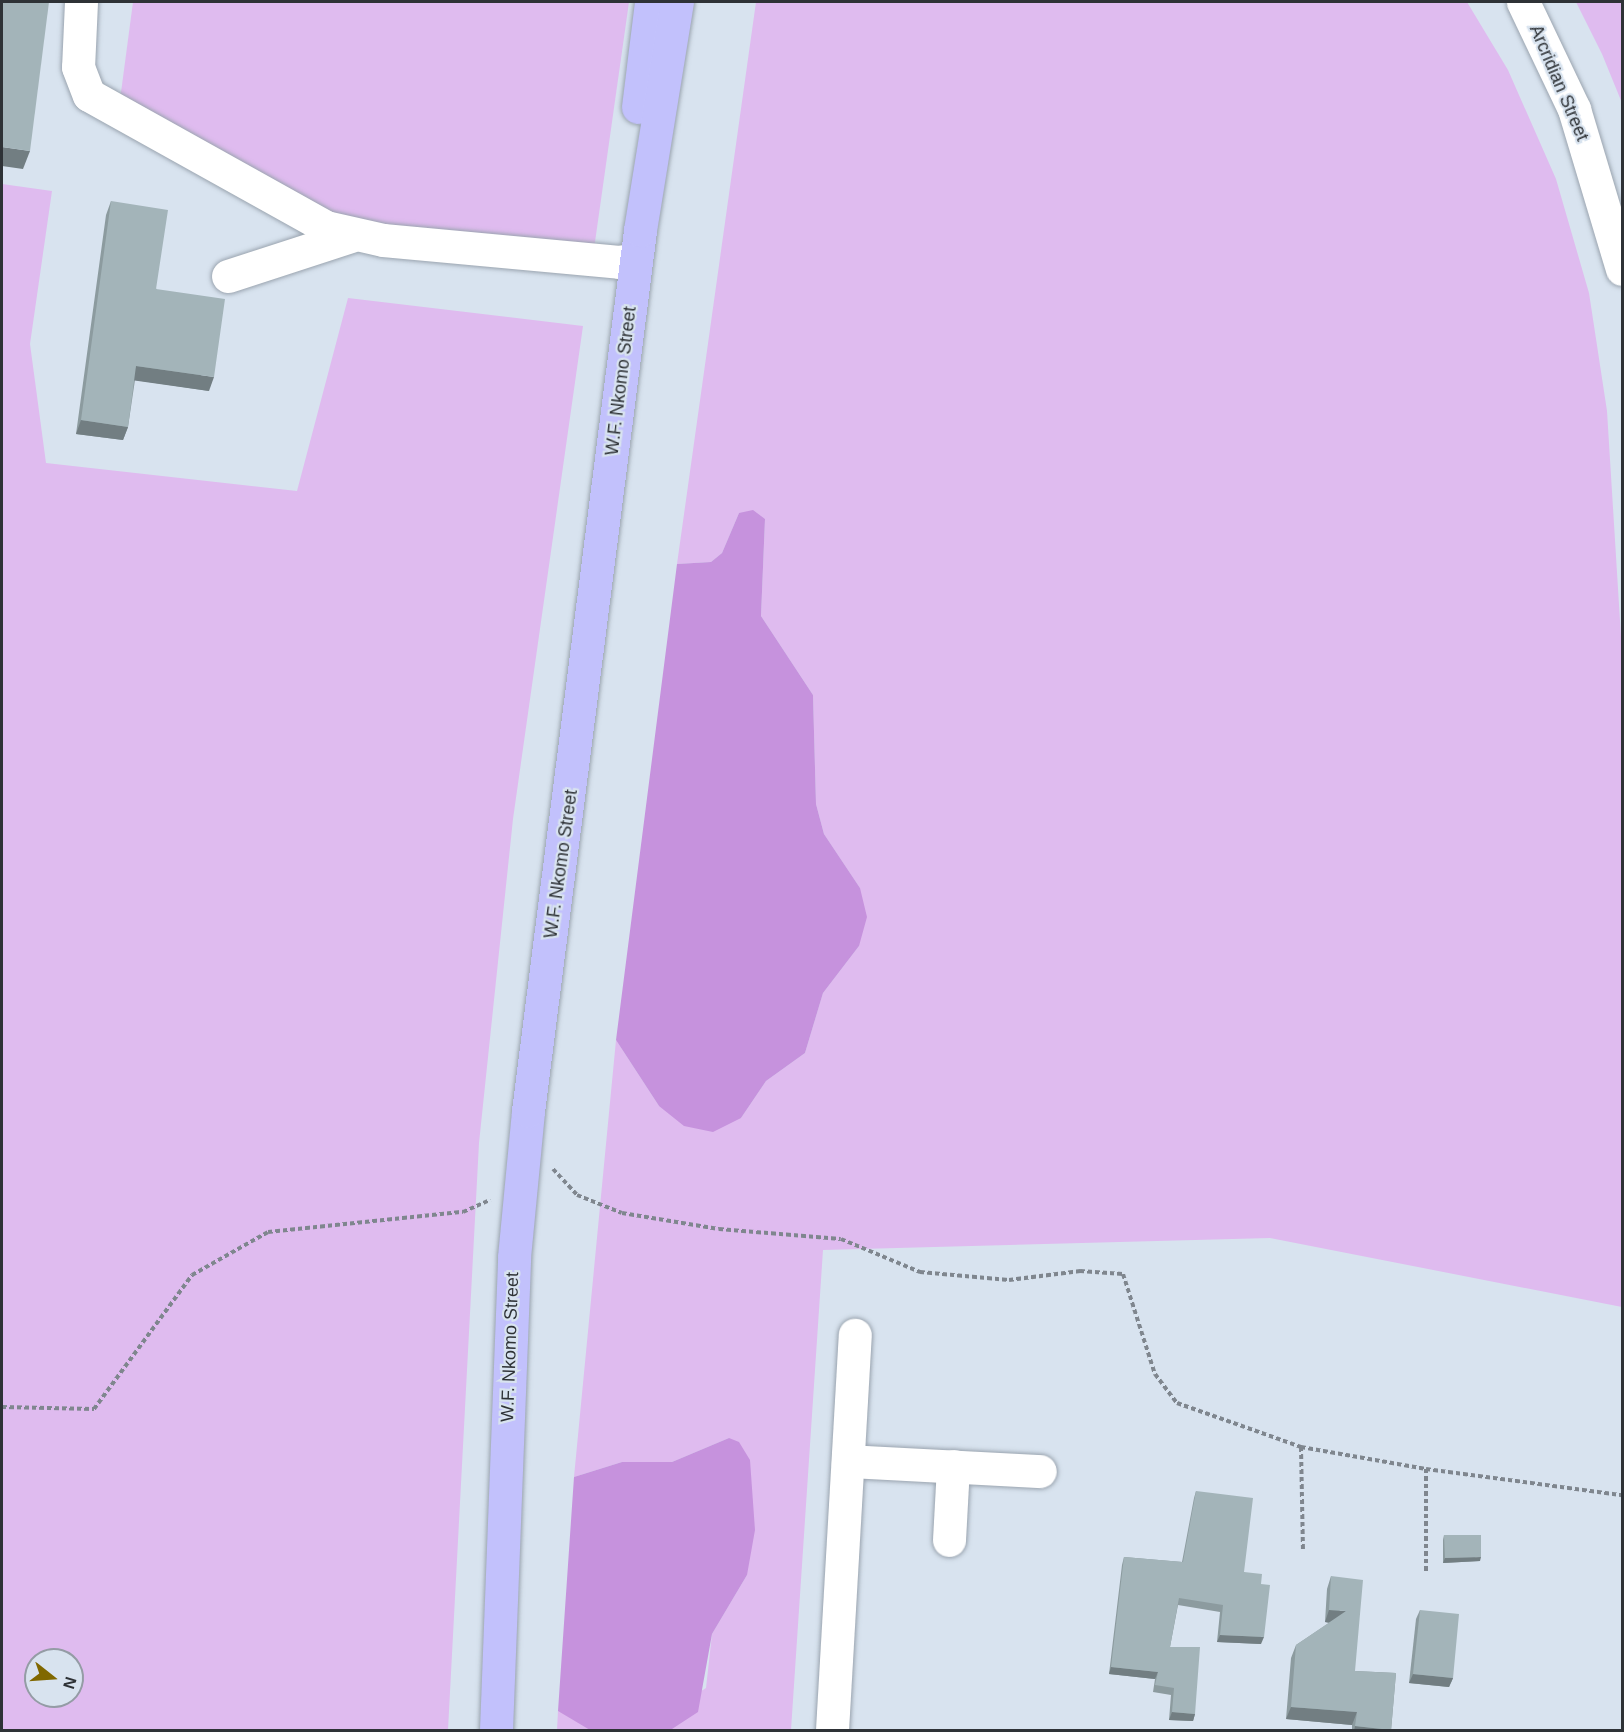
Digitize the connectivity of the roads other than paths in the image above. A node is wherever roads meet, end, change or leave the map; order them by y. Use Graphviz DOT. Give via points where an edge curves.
graph roads {
  1 [pos="81,2"];
  2 [pos="651,2"];
  3 [pos="677,2"];
  4 [pos="1523,2"];
  5 [pos="351,236"];
  6 [pos="628,260"];
  7 [pos="1623,269"];
  8 [pos="228,276"];
  9 [pos="855,1335"];
  10 [pos="848,1461"];
  11 [pos="953,1466"];
  12 [pos="1040,1471"];
  13 [pos="950,1540"];
  14 [pos="477,1731"];
  15 [pos="496,1731"];
  16 [pos="831,1731"];
  1 -- 5 [label="street" via="78,68 89,95 326,227"];
  2 -- 6 [label="main road, W.F. Nkomo Street"];
  3 -- 6 [label="main road, W.F. Nkomo Street"];
  4 -- 7 [label="street, Arcridian Street" via="1574,109"];
  5 -- 6 [label="street"];
  5 -- 8 [label="street"];
  6 -- 14 [label="main road, W.F. Nkomo Street" via="504,1194 487,1434"];
  6 -- 15 [label="main road, W.F. Nkomo Street" via="513,1269"];
  9 -- 10 [label="street"];
  10 -- 11 [label="street"];
  10 -- 16 [label="street"];
  11 -- 12 [label="street"];
  11 -- 13 [label="street"];
}
